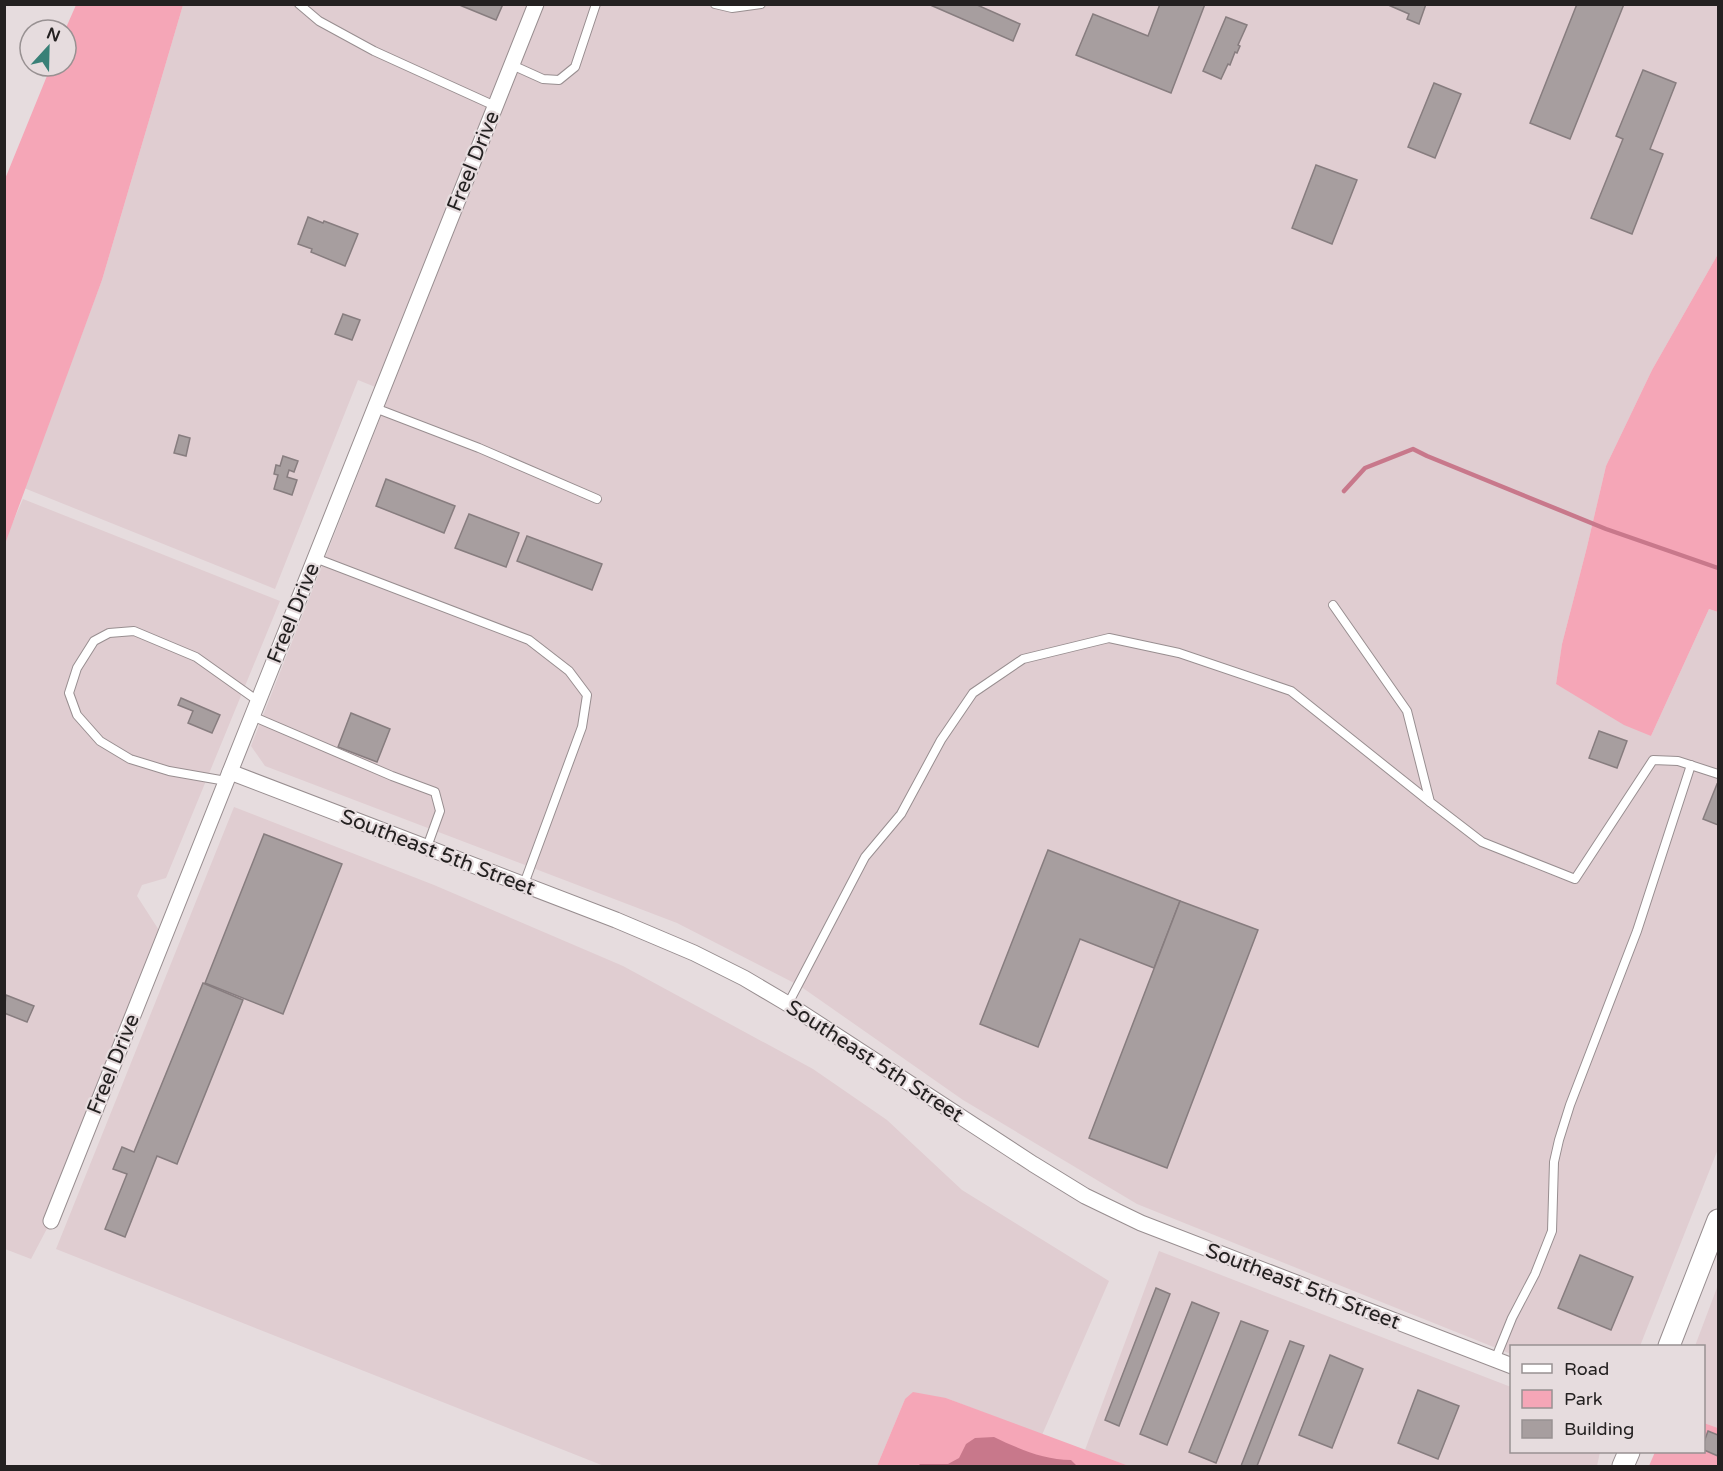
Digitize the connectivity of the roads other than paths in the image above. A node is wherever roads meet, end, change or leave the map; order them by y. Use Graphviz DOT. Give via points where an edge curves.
graph roads {
  1 [pos="299,4"];
  2 [pos="536,4"];
  3 [pos="596,4"];
  4 [pos="715,4"];
  5 [pos="761,4"];
  6 [pos="512,65"];
  7 [pos="495,106"];
  8 [pos="375,408"];
  9 [pos="597,499"];
  10 [pos="315,558"];
  11 [pos="1333,605"];
  12 [pos="258,701"];
  13 [pos="252,716"];
  14 [pos="1691,765"];
  15 [pos="1719,774"];
  16 [pos="228,776"];
  17 [pos="1430,802"];
  18 [pos="427,847"];
  19 [pos="524,884"];
  20 [pos="788,1004"];
  21 [pos="1719,1220"];
  22 [pos="51,1221"];
  23 [pos="1670,1345"];
  24 [pos="1495,1360"];
  25 [pos="1510,1365"];
  26 [pos="1629,1453"];
  27 [pos="1623,1467"];
  1 -- 7 [label="lane" via="319,21 374,51"];
  2 -- 6 [label="street, Freel Drive"];
  3 -- 6 [label="lane" via="574,67 559,80 543,79"];
  4 -- 5 [label="lane" via="732,8"];
  6 -- 7 [label="street, Freel Drive"];
  7 -- 8 [label="street, Freel Drive"];
  8 -- 9 [label="lane"];
  8 -- 10 [label="street, Freel Drive"];
  10 -- 12 [label="street, Freel Drive"];
  10 -- 19 [label="lane" via="529,640 569,671 587,695 582,727"];
  11 -- 17 [label="lane" via="1407,711"];
  12 -- 13 [label="street, Freel Drive"];
  12 -- 16 [label="lane" via="196,657 134,631 109,633 94,641 76,668 69,693 77,715 100,741 130,759 169,771"];
  13 -- 16 [label="street, Freel Drive"];
  13 -- 18 [label="lane" via="435,792 440,811"];
  14 -- 15 [label="lane"];
  14 -- 17 [label="lane" via="1653,760 1575,879 1482,842"];
  14 -- 24 [label="lane" via="1637,931 1559,1140 1554,1162 1552,1231"];
  16 -- 18 [label="street, Southeast 5th Street"];
  16 -- 22 [label="street, Freel Drive"];
  17 -- 20 [label="lane" via="1291,691 1179,653 1109,638 1023,659 973,693 941,740 901,814 865,857"];
  18 -- 19 [label="street, Southeast 5th Street"];
  19 -- 20 [label="street, Southeast 5th Street" via="694,953"];
  20 -- 24 [label="street, Southeast 5th Street" via="1085,1196 1141,1223"];
  21 -- 23 [label="main road"];
  24 -- 25 [label="street, Southeast 5th Street"];
  26 -- 27 [label="main road"];
}
